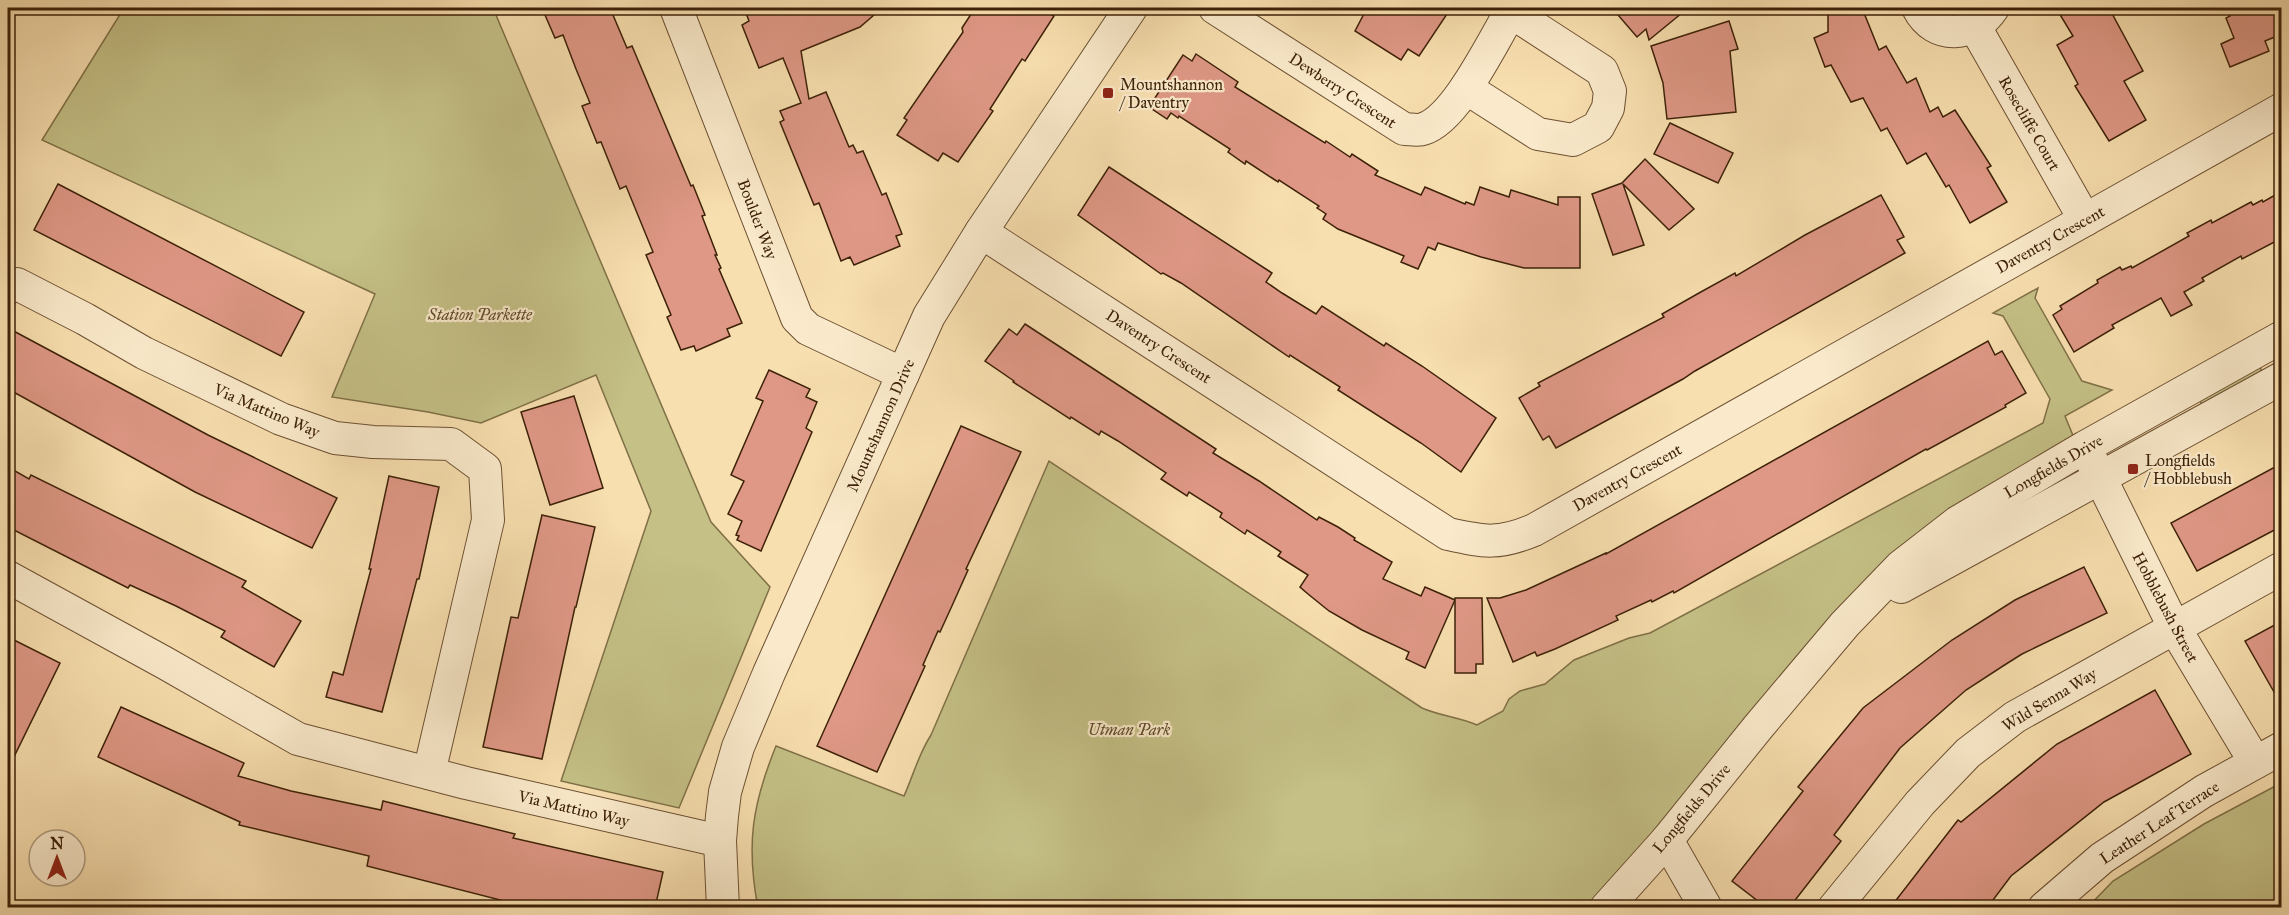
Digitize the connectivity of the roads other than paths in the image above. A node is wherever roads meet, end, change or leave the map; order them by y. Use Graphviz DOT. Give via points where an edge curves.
graph roads {
  1 [pos="676,8"];
  2 [pos="1131,8"];
  3 [pos="1215,8"];
  4 [pos="1918,8"];
  5 [pos="1512,10"];
  6 [pos="1984,17"];
  7 [pos="1466,88"];
  8 [pos="2282,109"];
  9 [pos="2085,219"];
  10 [pos="981,232"];
  11 [pos="8,288"];
  12 [pos="2282,337"];
  13 [pos="903,374"];
  14 [pos="2282,378"];
  15 [pos="2085,447"];
  16 [pos="2100,477"];
  17 [pos="2282,568"];
  18 [pos="8,577"];
  19 [pos="1845,624"];
  20 [pos="2174,627"];
  21 [pos="2268,755"];
  22 [pos="429,773"];
  23 [pos="1666,840"];
  24 [pos="720,841"];
  25 [pos="724,899"];
  26 [pos="1606,908"];
  27 [pos="1706,908"];
  28 [pos="1834,908"];
  29 [pos="2044,908"];
  1 -- 13 [label="street, Boulder Way" via="797,318 808,329"];
  2 -- 10 [label="street, Mountshannon Drive"];
  3 -- 7 [label="street, Dewberry Crescent" via="1404,129 1423,129 1445,115"];
  4 -- 6 [label="street, Rosecliffe Court" via="1927,21 1950,31 1963,31"];
  5 -- 7 [label="street, Dewberry Crescent"];
  5 -- 7 [label="street, Dewberry Crescent" via="1602,71 1610,91 1608,108 1598,127 1573,140 1538,134"];
  6 -- 9 [label="street, Rosecliffe Court"];
  8 -- 9 [label="street, Daventry Crescent"];
  9 -- 10 [label="street, Daventry Crescent" via="1534,530 1510,540 1480,541 1448,534"];
  10 -- 13 [label="street, Mountshannon Drive" via="929,316"];
  11 -- 22 [label="street, Via Mattino Way" via="17,284 144,353 281,419 335,438 451,444 485,469 488,520"];
  12 -- 15 [label="street, Longfields Drive"];
  13 -- 24 [label="street, Mountshannon Drive" via="738,747 725,792"];
  14 -- 16 [label="street, Longfields Drive"];
  15 -- 16 [label="street, Hobblebush Street"];
  15 -- 19 [label="street, Longfields Drive" via="1958,522 1900,567"];
  16 -- 19 [label="street, Longfields Drive" via="1908,582"];
  16 -- 20 [label="street, Hobblebush Street"];
  17 -- 20 [label="street, Wild Senna Way"];
  18 -- 22 [label="street, Via Mattino Way" via="298,739"];
  19 -- 23 [label="street, Longfields Drive"];
  20 -- 21 [label="street, Hobblebush Street"];
  20 -- 28 [label="street, Wild Senna Way" via="2015,717 1968,753"];
  21 -- 29 [label="street, Leather Leaf Terrace" via="2204,791 2102,858"];
  22 -- 24 [label="street, Via Mattino Way"];
  23 -- 26 [label="street, Longfields Drive"];
  23 -- 27 [label="street"];
  24 -- 25 [label="street, Mountshannon Drive"];
}
